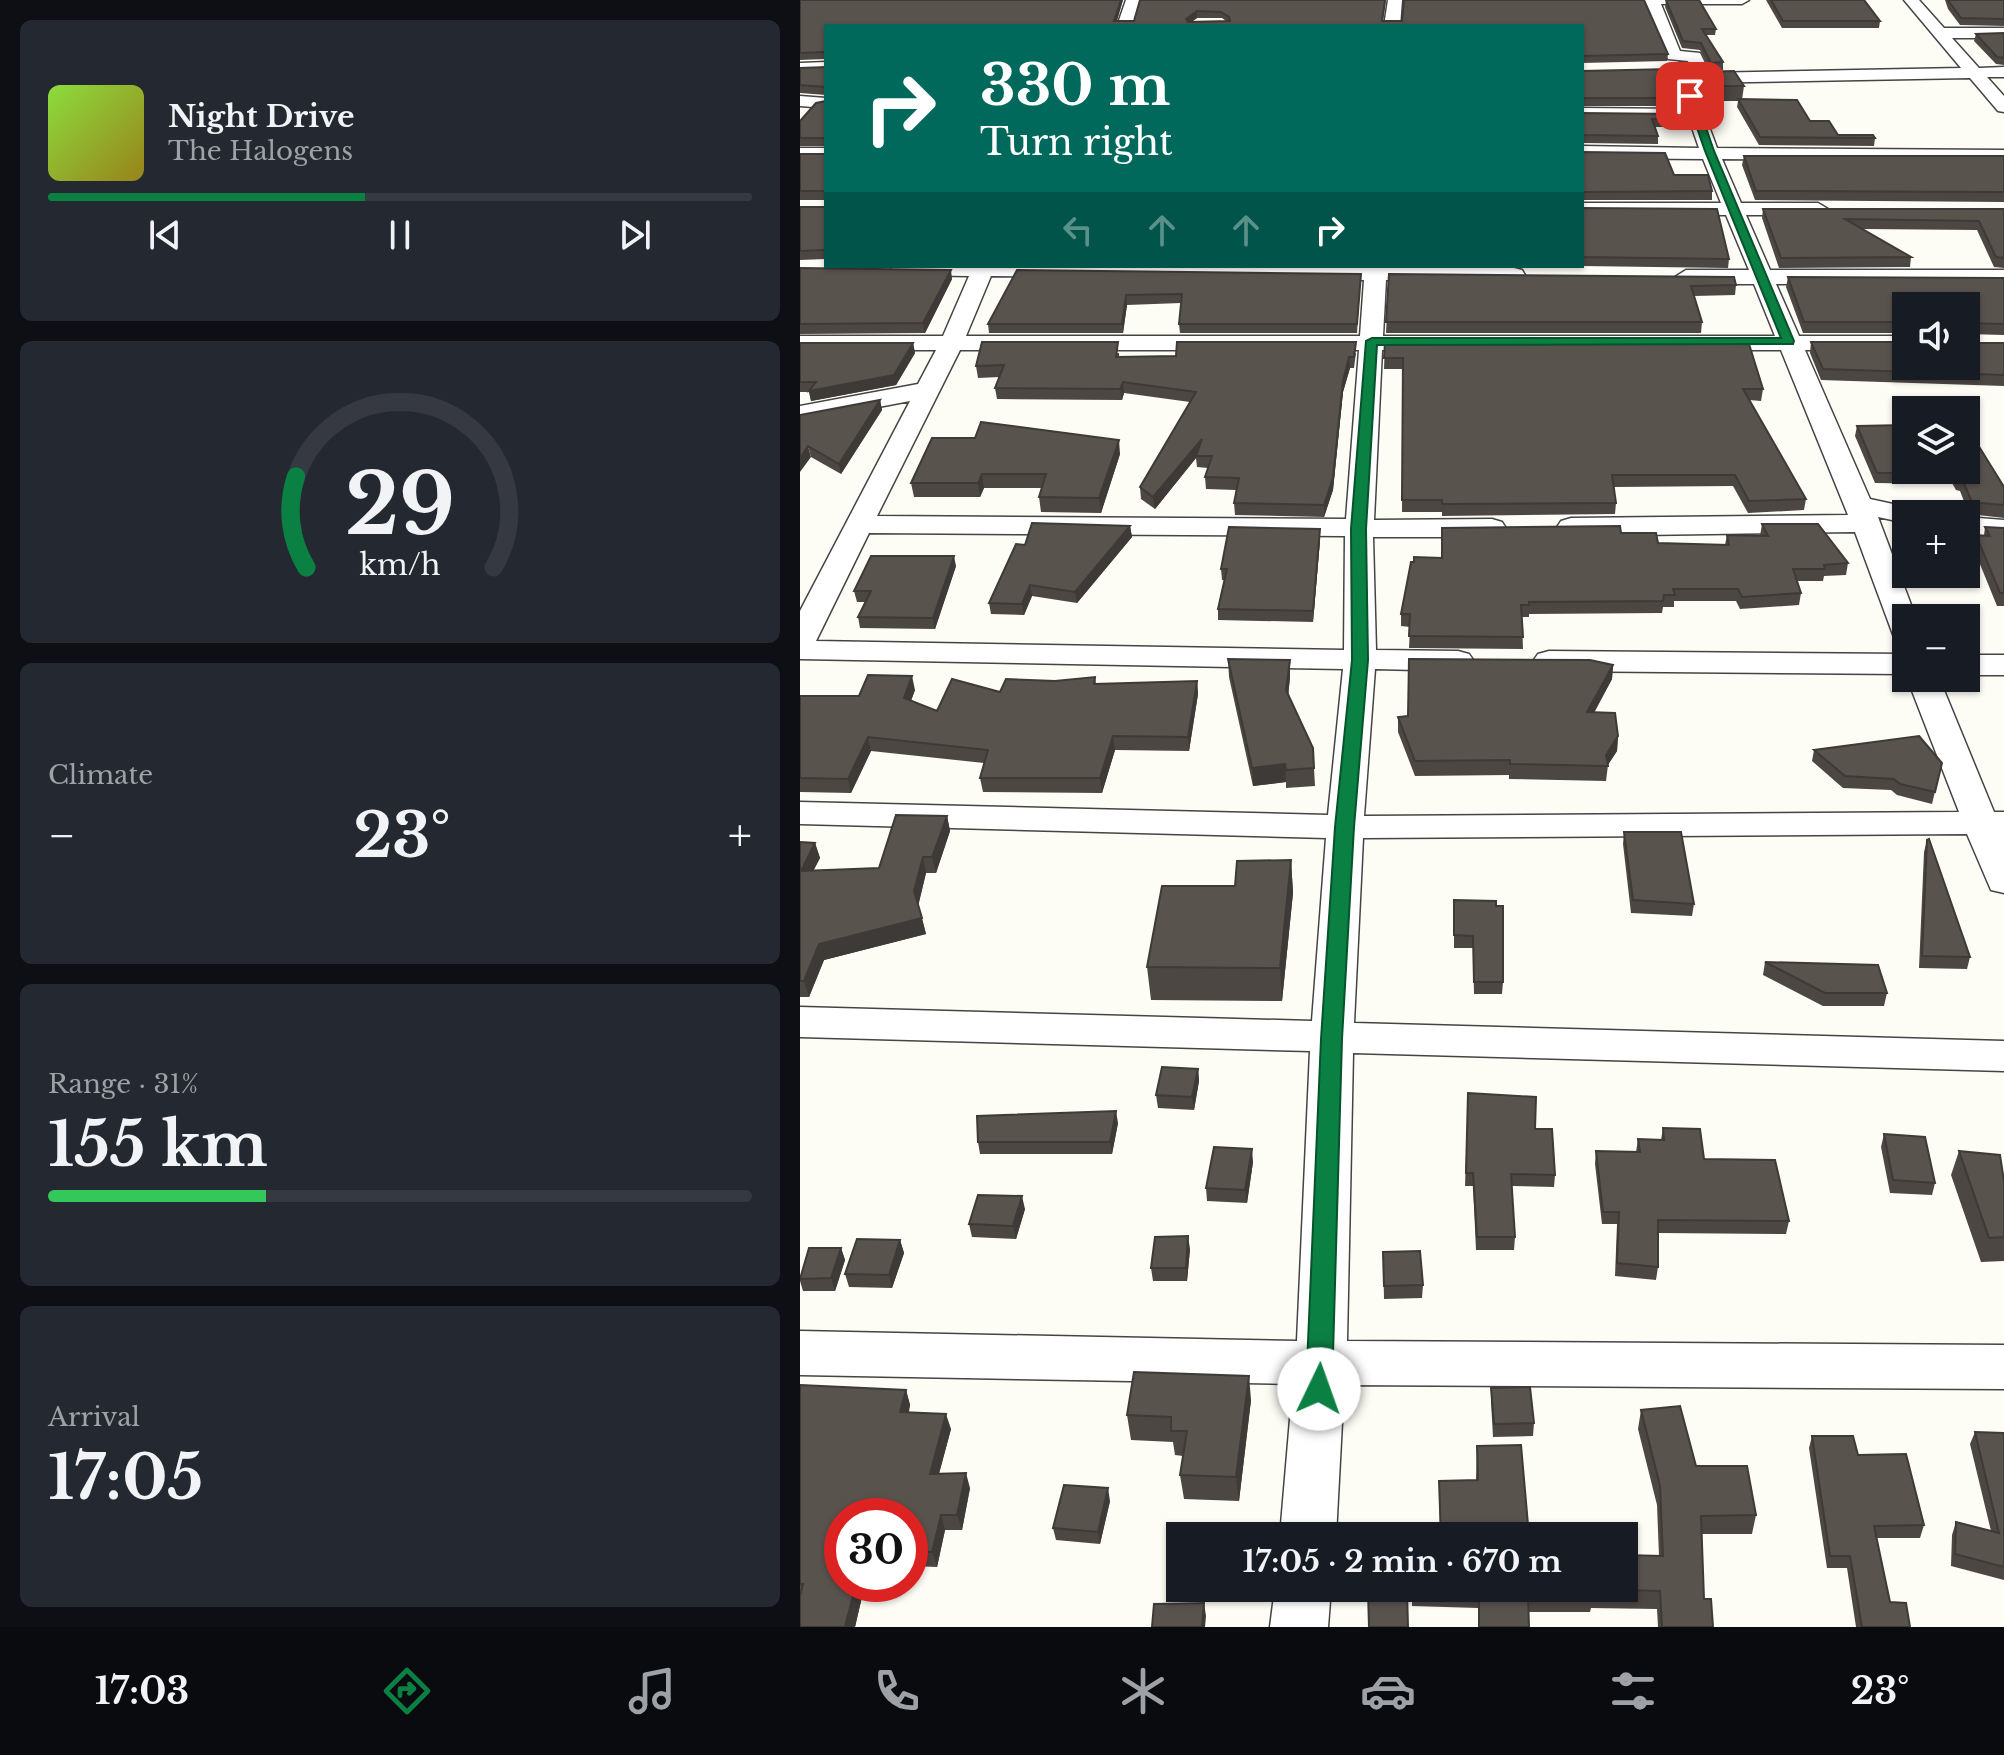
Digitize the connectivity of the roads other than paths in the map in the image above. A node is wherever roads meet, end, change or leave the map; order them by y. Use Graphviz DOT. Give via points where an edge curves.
graph roads {
  1 [pos="1133,0"];
  2 [pos="1395,0"];
  3 [pos="1588,0"];
  4 [pos="1652,0"];
  5 [pos="1742,0"];
  6 [pos="1911,0"];
  7 [pos="1126,24"];
  8 [pos="1392,24"];
  9 [pos="1941,33"];
  10 [pos="2004,33"];
  11 [pos="824,67"];
  12 [pos="800,68"];
  13 [pos="1677,72"];
  14 [pos="1975,72"];
  15 [pos="2004,72"];
  16 [pos="800,101"];
  17 [pos="824,103"];
  18 [pos="2004,107"];
  19 [pos="1584,113"];
  20 [pos="1698,114"];
  21 [pos="1709,151"];
  22 [pos="1584,152"];
  23 [pos="800,154"];
  24 [pos="824,154"];
  25 [pos="2004,156"];
  26 [pos="1735,208"];
  27 [pos="1584,209"];
  28 [pos="1846,209"];
  29 [pos="983,268"];
  30 [pos="875,269"];
  31 [pos="1376,270"];
  32 [pos="1531,275"];
  33 [pos="1670,277"];
  34 [pos="2004,277"];
  35 [pos="1763,278"];
  36 [pos="1372,341"];
  37 [pos="1788,341"];
  38 [pos="952,342"];
  39 [pos="800,343"];
  40 [pos="1892,343"];
  41 [pos="928,390"];
  42 [pos="800,414"];
  43 [pos="1862,514"];
  44 [pos="1892,515"];
  45 [pos="859,525"];
  46 [pos="1518,527"];
  47 [pos="1550,527"];
  48 [pos="1980,527"];
  49 [pos="1359,529"];
  50 [pos="2004,529"];
  51 [pos="1895,604"];
  52 [pos="800,641"];
  53 [pos="800,650"];
  54 [pos="1360,660"];
  55 [pos="1892,664"];
  56 [pos="1980,665"];
  57 [pos="2004,665"];
  58 [pos="1930,692"];
  59 [pos="800,813"];
  60 [pos="1992,823"];
  61 [pos="1345,827"];
  62 [pos="2004,881"];
  63 [pos="800,1022"];
  64 [pos="1332,1039"];
  65 [pos="2004,1056"];
  66 [pos="800,1353"];
  67 [pos="1320,1363"];
  68 [pos="2004,1367"];
  69 [pos="1309,1522"];
  70 [pos="1302,1602"];
  71 [pos="1299,1627"];
  1 -- 7 [label="street"];
  2 -- 8 [label="street"];
  3 -- 4 [label="street"];
  4 -- 5 [label="street"];
  4 -- 13 [label="street" via="1674,56 1694,56 1700,69"];
  6 -- 9 [label="street"];
  9 -- 10 [label="street"];
  9 -- 14 [label="street"];
  11 -- 12 [label="street"];
  13 -- 14 [label="street"];
  13 -- 20 [label="street"];
  14 -- 15 [label="street"];
  14 -- 18 [label="street"];
  16 -- 17 [label="street"];
  19 -- 20 [label="street"];
  20 -- 21 [label="street"];
  21 -- 22 [label="street"];
  21 -- 25 [label="street"];
  21 -- 26 [label="street"];
  23 -- 24 [label="street"];
  26 -- 27 [label="street"];
  26 -- 28 [label="street"];
  26 -- 35 [label="street"];
  29 -- 30 [label="street"];
  29 -- 31 [label="street"];
  29 -- 38 [label="street"];
  31 -- 32 [label="street"];
  31 -- 36 [label="street"];
  33 -- 35 [label="street"];
  34 -- 35 [label="street"];
  35 -- 37 [label="street"];
  36 -- 37 [label="street"];
  36 -- 38 [label="street"];
  36 -- 49 [label="street"];
  37 -- 40 [label="street"];
  37 -- 43 [label="street"];
  38 -- 39 [label="street"];
  38 -- 41 [label="street"];
  41 -- 42 [label="street"];
  41 -- 45 [label="street"];
  43 -- 44 [label="street"];
  43 -- 47 [label="street"];
  43 -- 51 [label="street"];
  45 -- 49 [label="street" via="998,522"];
  45 -- 52 [label="street"];
  46 -- 49 [label="street"];
  48 -- 50 [label="street"];
  49 -- 54 [label="street"];
  53 -- 54 [label="street"];
  54 -- 55 [label="street"];
  54 -- 61 [label="street"];
  56 -- 57 [label="street"];
  58 -- 60 [label="street"];
  59 -- 61 [label="street"];
  60 -- 61 [label="street"];
  60 -- 62 [label="street"];
  61 -- 64 [label="street"];
  63 -- 64 [label="street"];
  64 -- 65 [label="street"];
  64 -- 67 [label="street"];
  66 -- 67 [label="street"];
  67 -- 68 [label="street"];
  67 -- 69 [label="street"];
  70 -- 71 [label="street"];
}
